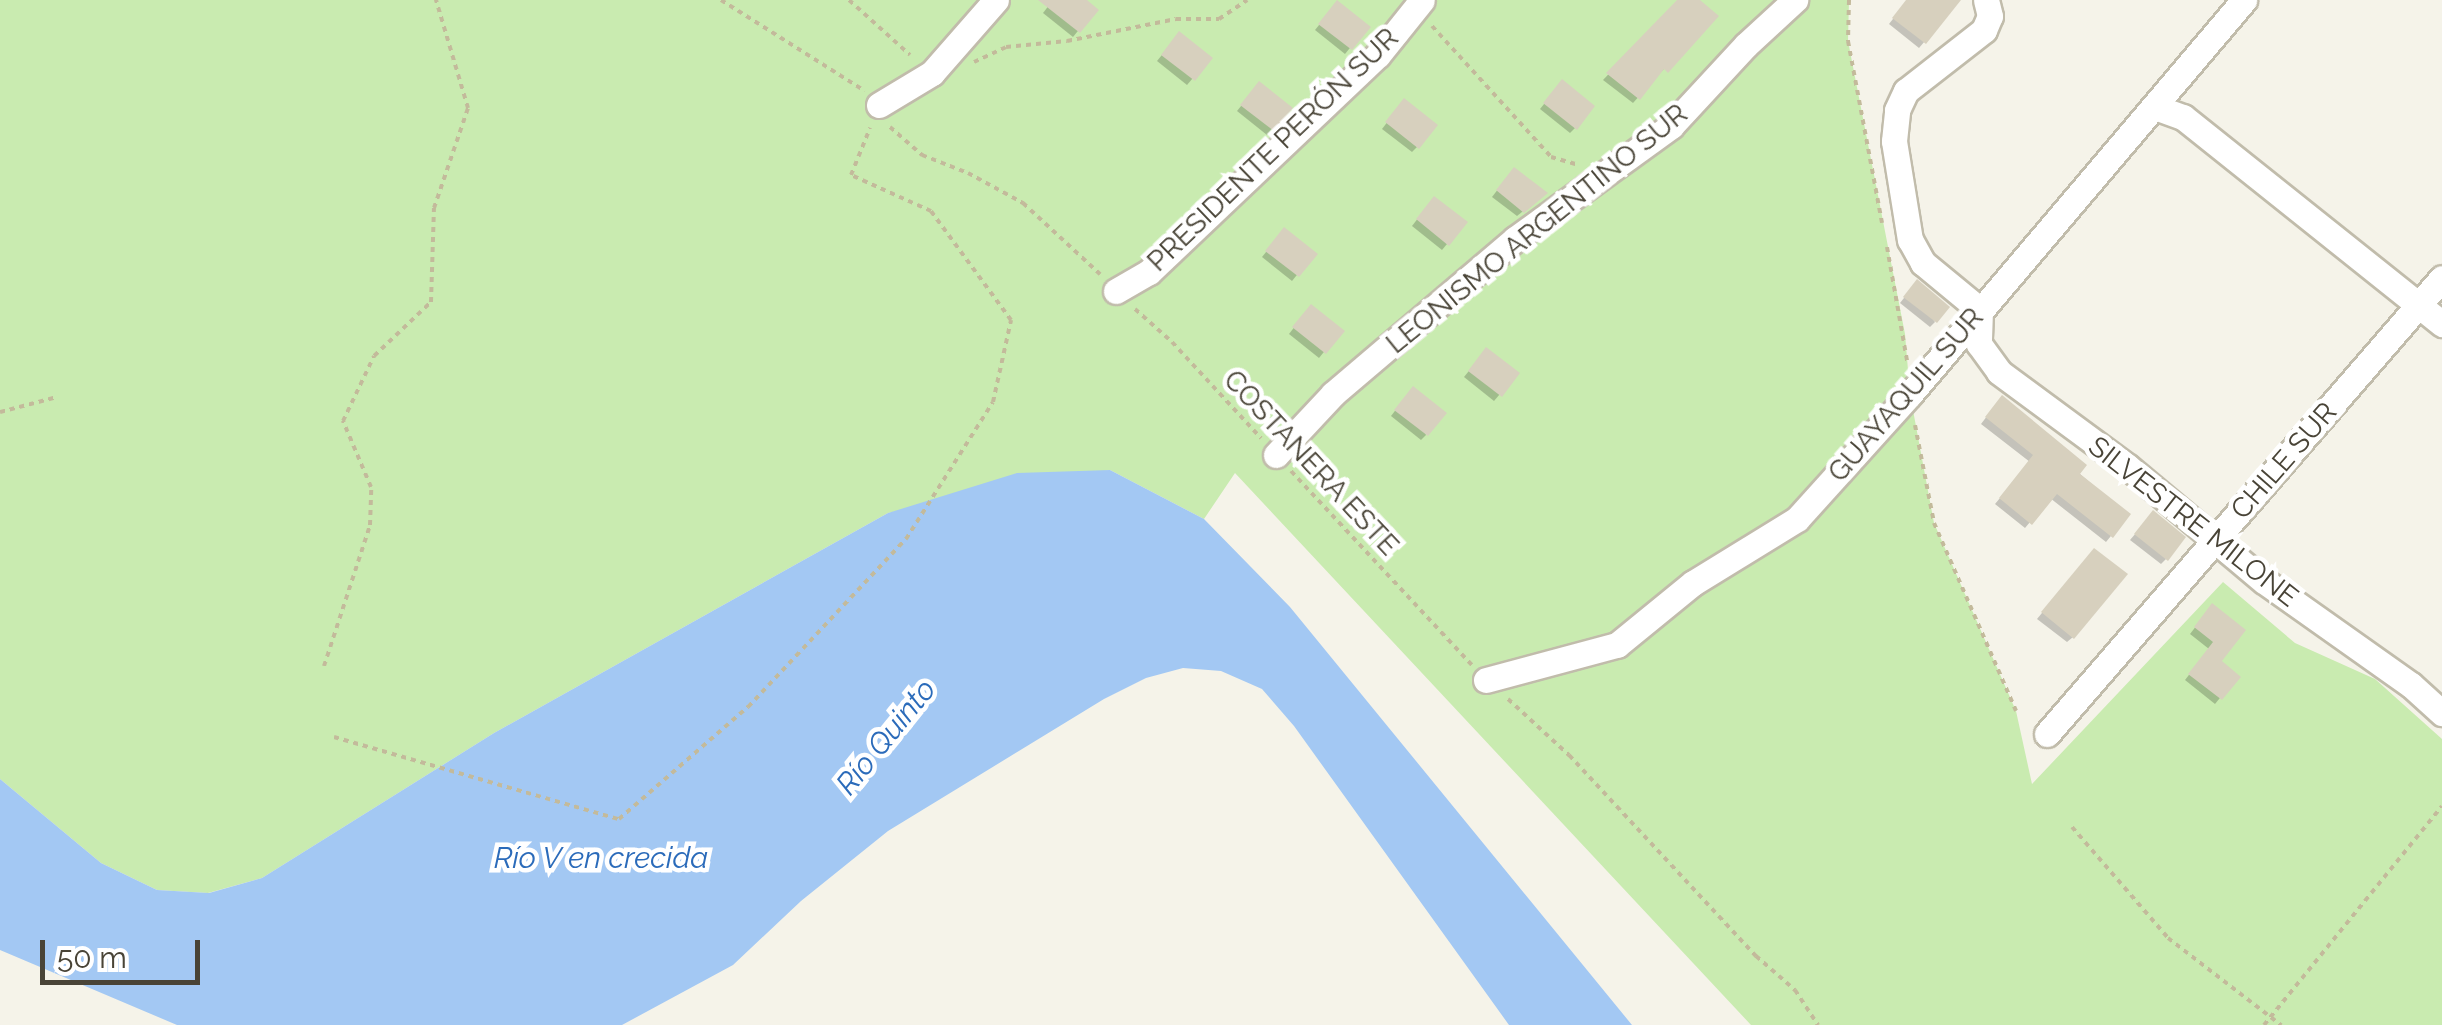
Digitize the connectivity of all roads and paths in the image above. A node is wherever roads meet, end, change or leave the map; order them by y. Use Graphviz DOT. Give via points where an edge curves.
graph roads {
  1 [pos="436,0"];
  2 [pos="721,0"];
  3 [pos="849,0"];
  4 [pos="996,0"];
  5 [pos="1248,0"];
  6 [pos="1796,0"];
  7 [pos="1850,0"];
  8 [pos="1986,0"];
  9 [pos="2244,0"];
  10 [pos="1423,9"];
  11 [pos="910,55"];
  12 [pos="965,66"];
  13 [pos="879,104"];
  14 [pos="2154,107"];
  15 [pos="1590,161"];
  16 [pos="1882,225"];
  17 [pos="1886,244"];
  18 [pos="2442,278"];
  19 [pos="1116,291"];
  20 [pos="2420,306"];
  21 [pos="1980,310"];
  22 [pos="2442,324"];
  23 [pos="1910,394"];
  24 [pos="57,397"];
  25 [pos="0,412"];
  26 [pos="1276,455"];
  27 [pos="2218,540"];
  28 [pos="324,666"];
  29 [pos="1486,680"];
  30 [pos="2016,711"];
  31 [pos="2442,712"];
  32 [pos="2047,734"];
  33 [pos="334,737"];
  34 [pos="2442,806"];
  35 [pos="2072,827"];
  36 [pos="2271,1017"];
  37 [pos="1818,1025"];
  38 [pos="2264,1025"];
  39 [pos="2282,1025"];
  1 -- 28 [label="path" via="468,108 434,208 430,302 374,356 343,421 371,487 370,526"];
  2 -- 13 [label="path, COSTANERA ESTE" via="854,81"];
  3 -- 11 [label="path"];
  4 -- 13 [label="street" via="932,73"];
  5 -- 12 [label="path" via="1219,19 1176,19 1006,47"];
  6 -- 26 [label="street, LEONISMO ARGENTINO SUR" via="1670,126 1515,239 1334,394"];
  7 -- 16 [label="path" via="1848,41"];
  8 -- 21 [label="street" via="1990,16 1984,30 1906,91 1896,110 1894,141 1910,240 1923,262"];
  9 -- 14 [label="street, GUAYAQUIL SUR"];
  10 -- 15 [label="path" via="1551,158"];
  10 -- 19 [label="street, PRESIDENTE PERÓN SUR" via="1149,272"];
  13 -- 19 [label="path, COSTANERA ESTE" via="894,135 922,156 1023,203"];
  13 -- 33 [label="path" via="851,175 931,211 1011,320 992,402 906,539 748,706 619,820"];
  14 -- 20 [label="street" via="2183,117"];
  14 -- 21 [label="street, GUAYAQUIL SUR"];
  17 -- 23 [label="path"];
  18 -- 20 [label="street, CHILE SUR"];
  19 -- 26 [label="path, COSTANERA ESTE"];
  20 -- 22 [label="street"];
  20 -- 27 [label="street, CHILE SUR"];
  21 -- 23 [label="street, GUAYAQUIL SUR"];
  21 -- 27 [label="street, SILVESTRE MILONE" via="1979,344 1999,372"];
  23 -- 29 [label="street, GUAYAQUIL SUR" via="1797,519 1693,583 1617,644"];
  23 -- 30 [label="path" via="1934,523"];
  24 -- 25 [label="path"];
  26 -- 29 [label="path, COSTANERA ESTE"];
  27 -- 31 [label="street, SILVESTRE MILONE"];
  27 -- 32 [label="street, CHILE SUR"];
  29 -- 37 [label="path, COSTANERA ESTE" via="1569,755 1795,990"];
  34 -- 36 [label="path"];
  35 -- 36 [label="path" via="2168,938"];
  36 -- 38 [label="path"];
  36 -- 39 [label="path"];
}
